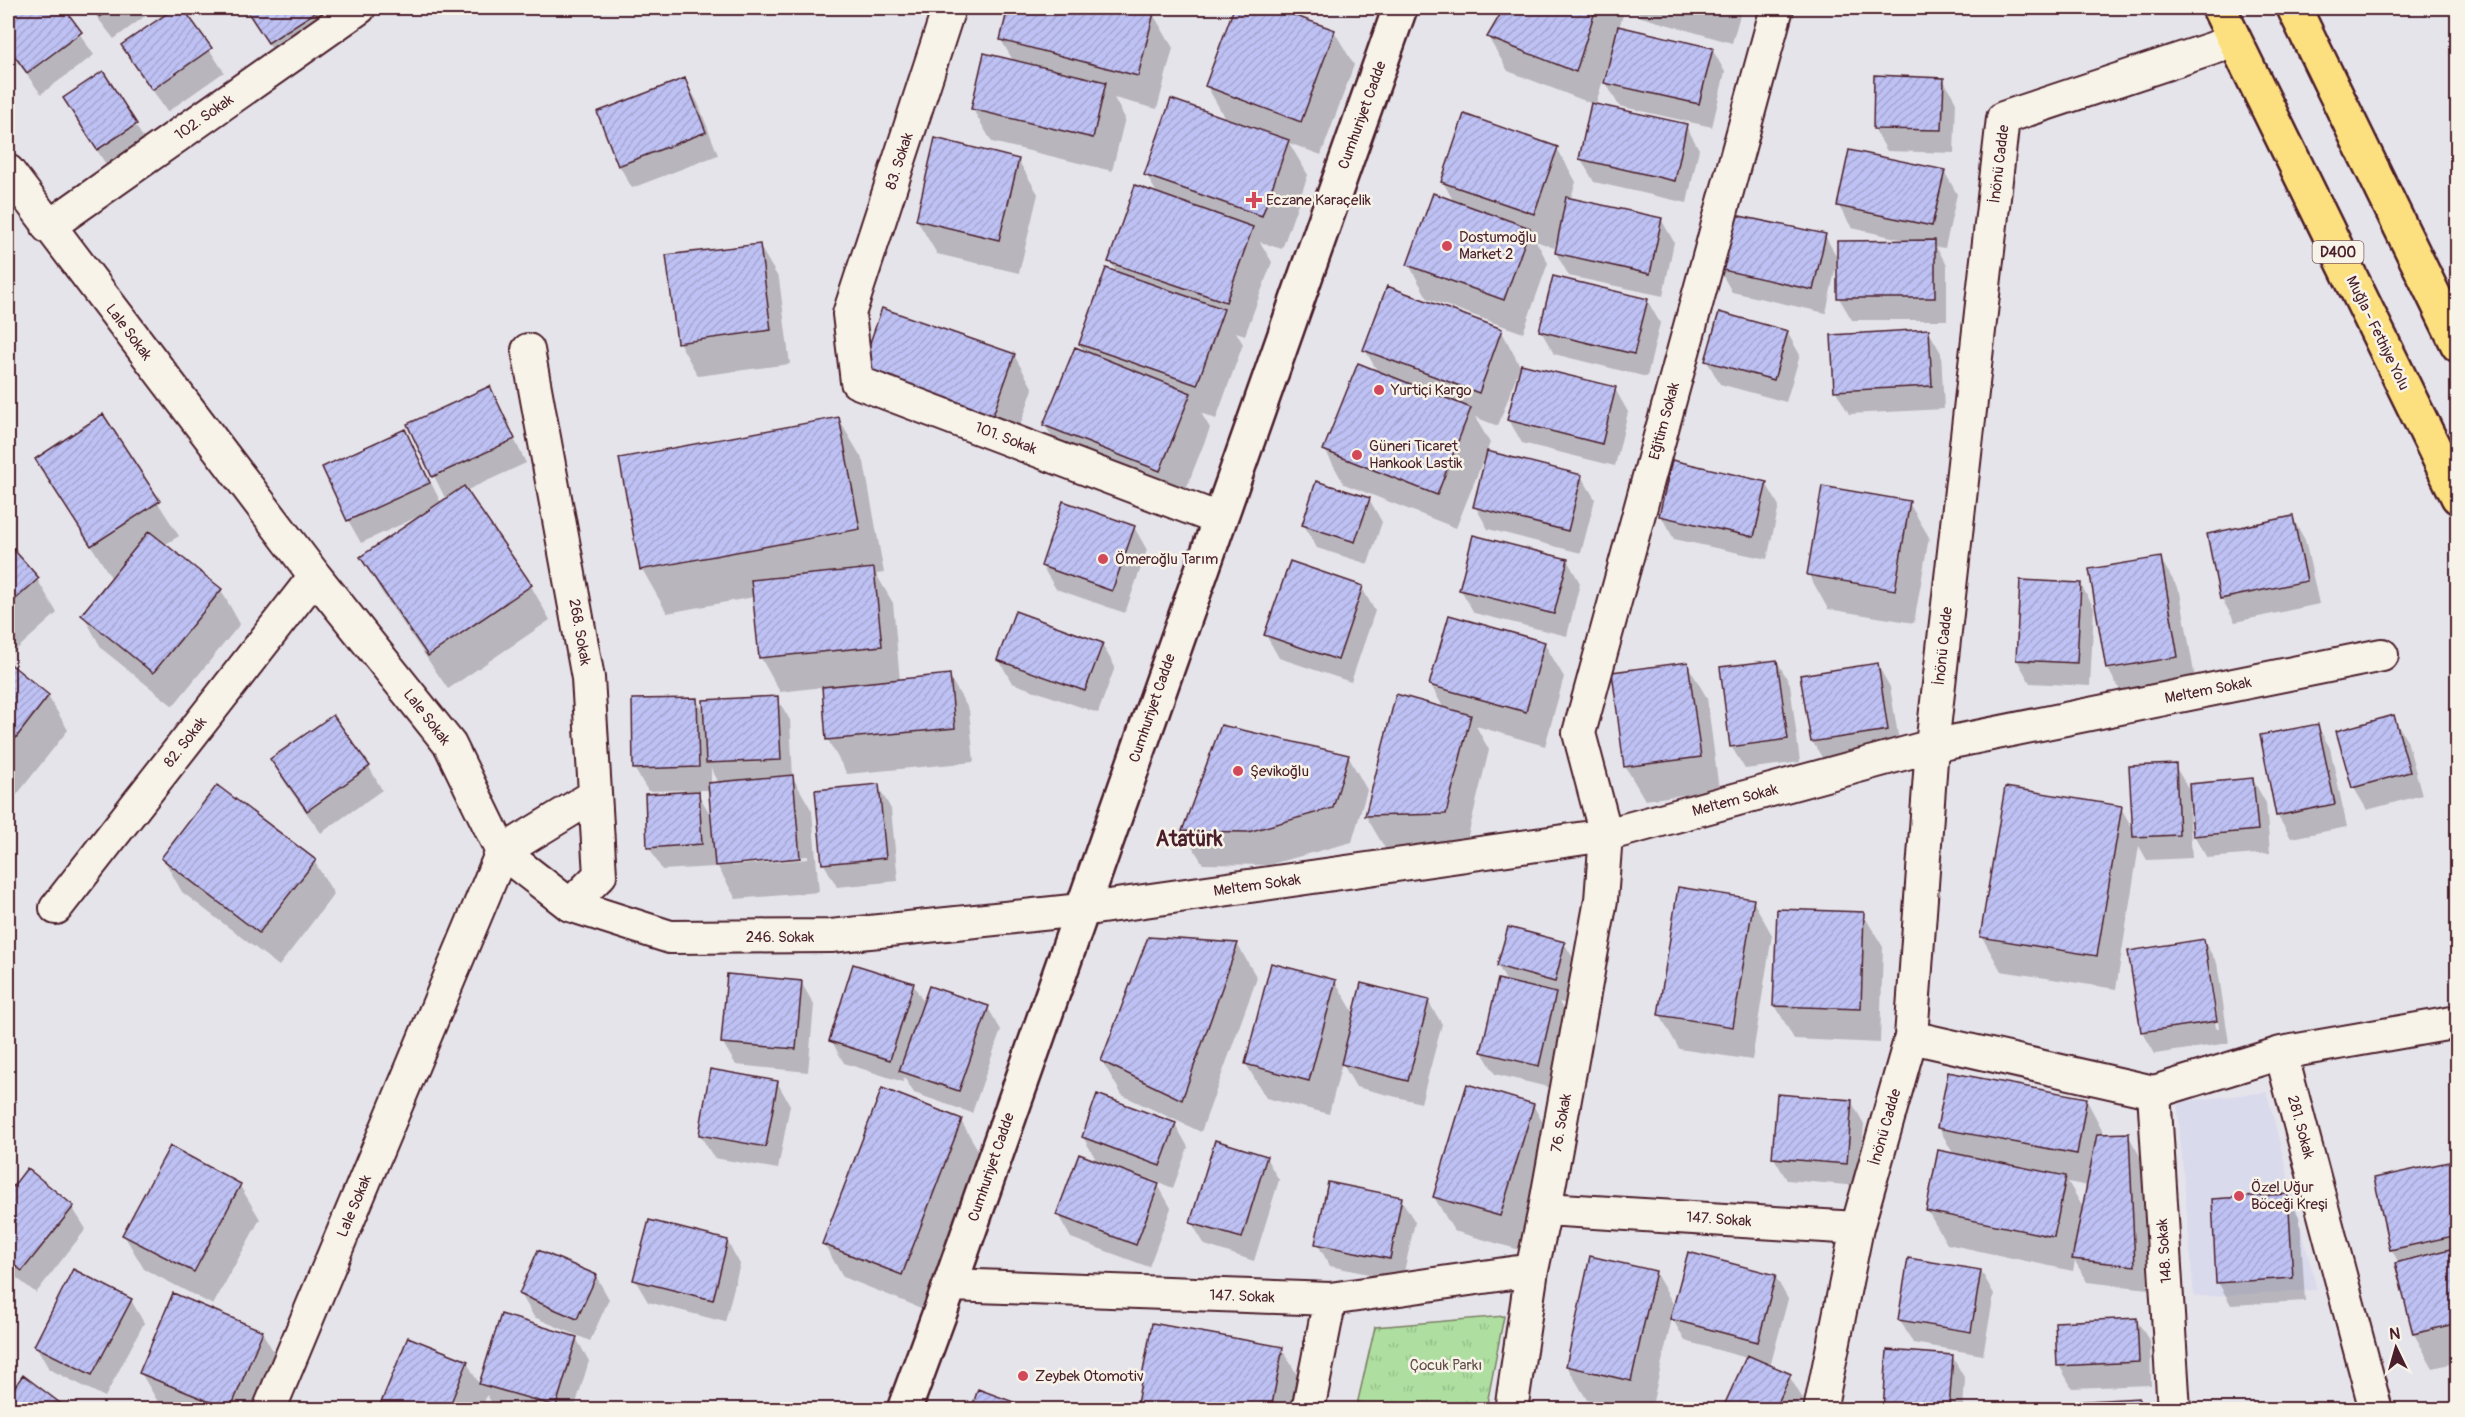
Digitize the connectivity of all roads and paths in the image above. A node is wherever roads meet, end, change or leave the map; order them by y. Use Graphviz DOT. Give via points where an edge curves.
graph roads {
  1 [pos="359,8"];
  2 [pos="949,8"];
  3 [pos="1778,8"];
  4 [pos="2219,8"];
  5 [pos="2294,8"];
  6 [pos="1395,9"];
  7 [pos="2235,41"];
  8 [pos="8,171"];
  9 [pos="48,226"];
  10 [pos="849,314"];
  11 [pos="2457,345"];
  12 [pos="528,350"];
  13 [pos="2457,497"];
  14 [pos="1219,519"];
  15 [pos="315,576"];
  16 [pos="2382,655"];
  17 [pos="1932,746"];
  18 [pos="595,795"];
  19 [pos="1606,835"];
  20 [pos="502,852"];
  21 [pos="570,905"];
  22 [pos="56,908"];
  23 [pos="1081,910"];
  24 [pos="2457,1022"];
  25 [pos="1911,1037"];
  26 [pos="2281,1053"];
  27 [pos="2154,1092"];
  28 [pos="1545,1209"];
  29 [pos="1857,1228"];
  30 [pos="1532,1270"];
  31 [pos="950,1285"];
  32 [pos="1330,1299"];
  33 [pos="269,1410"];
  34 [pos="904,1410"];
  35 [pos="1308,1410"];
  36 [pos="1511,1410"];
  37 [pos="1820,1410"];
  38 [pos="2174,1410"];
  39 [pos="2376,1410"];
  1 -- 9 [label="street, 102. Sokak"];
  2 -- 10 [label="street, 83. Sokak"];
  3 -- 19 [label="street, Eğitim Sokak" via="1579,733"];
  4 -- 7 [label="highway, Muğla - Fethiye Yolu / D400"];
  5 -- 11 [label="highway"];
  6 -- 14 [label="street, Cumhuriyet Cadde"];
  7 -- 13 [label="highway, Muğla - Fethiye Yolu / D400"];
  7 -- 17 [label="street, İnönü Cadde" via="2003,118"];
  8 -- 9 [label="street, Lale Sokak"];
  9 -- 15 [label="street, Lale Sokak"];
  10 -- 14 [label="street, 101. Sokak" via="857,382"];
  12 -- 18 [label="street, 268. Sokak" via="588,678"];
  14 -- 23 [label="street, Cumhuriyet Cadde"];
  15 -- 20 [label="street, Lale Sokak" via="450,745"];
  15 -- 22 [label="street, 82. Sokak"];
  16 -- 17 [label="street, Meltem Sokak"];
  17 -- 19 [label="street, Meltem Sokak"];
  17 -- 25 [label="street, İnönü Cadde"];
  18 -- 20 [label="street"];
  18 -- 21 [label="street, 268. Sokak" via="600,875"];
  19 -- 23 [label="street, Meltem Sokak"];
  19 -- 28 [label="street, 76. Sokak" via="1600,900"];
  20 -- 21 [label="street, 246. Sokak"];
  20 -- 33 [label="street, Lale Sokak"];
  21 -- 23 [label="street, 246. Sokak" via="670,937 831,936"];
  23 -- 31 [label="street, Cumhuriyet Cadde"];
  24 -- 26 [label="street"];
  25 -- 27 [label="street"];
  25 -- 29 [label="street, İnönü Cadde"];
  26 -- 27 [label="street"];
  26 -- 39 [label="street, 281. Sokak"];
  27 -- 38 [label="street, 148. Sokak"];
  28 -- 29 [label="street, 147. Sokak"];
  28 -- 30 [label="street, 76. Sokak"];
  29 -- 37 [label="street, İnönü Cadde"];
  30 -- 32 [label="street, 147. Sokak"];
  30 -- 36 [label="street, 76. Sokak"];
  31 -- 32 [label="street, 147. Sokak"];
  31 -- 34 [label="street, Cumhuriyet Cadde"];
  32 -- 35 [label="street"];
}
